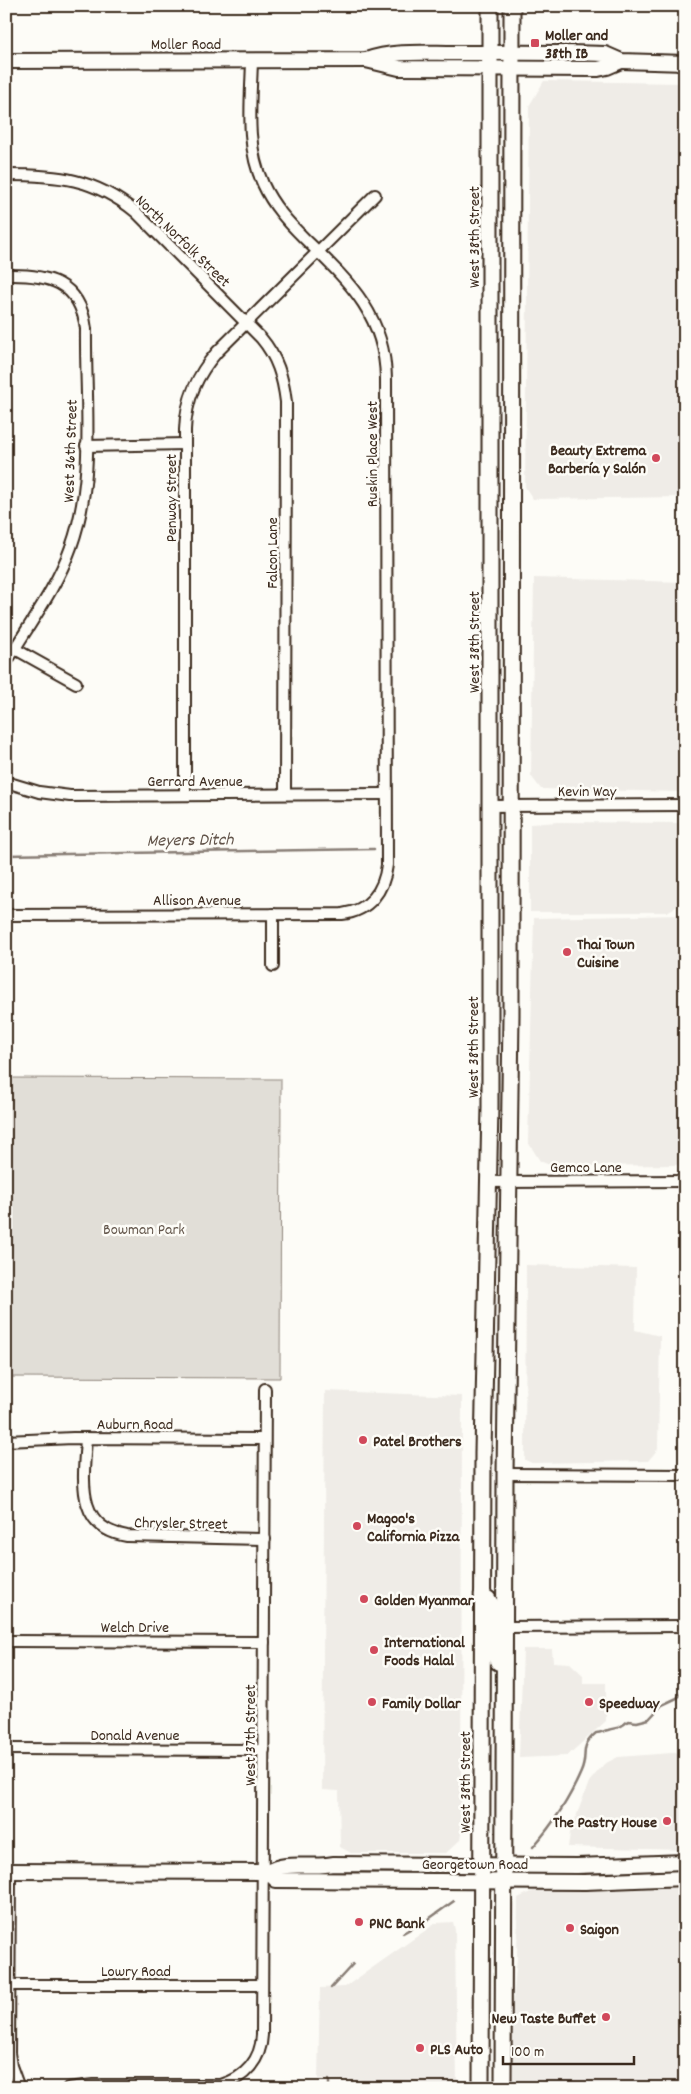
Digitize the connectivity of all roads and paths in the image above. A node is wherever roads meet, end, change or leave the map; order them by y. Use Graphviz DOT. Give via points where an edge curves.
graph roads {
  1 [pos="490,6"];
  2 [pos="512,6"];
  3 [pos="490,53"];
  4 [pos="252,60"];
  5 [pos="366,60"];
  6 [pos="512,61"];
  7 [pos="6,62"];
  8 [pos="685,63"];
  9 [pos="490,69"];
  10 [pos="6,175"];
  11 [pos="375,195"];
  12 [pos="318,252"];
  13 [pos="6,275"];
  14 [pos="490,294"];
  15 [pos="246,323"];
  16 [pos="511,356"];
  17 [pos="490,381"];
  18 [pos="512,426"];
  19 [pos="185,444"];
  20 [pos="86,446"];
  21 [pos="491,530"];
  22 [pos="512,569"];
  23 [pos="15,649"];
  24 [pos="6,663"];
  25 [pos="76,683"];
  26 [pos="6,782"];
  27 [pos="285,794"];
  28 [pos="386,794"];
  29 [pos="185,795"];
  30 [pos="512,805"];
  31 [pos="685,805"];
  32 [pos="490,806"];
  33 [pos="380,891"];
  34 [pos="273,914"];
  35 [pos="6,915"];
  36 [pos="273,966"];
  37 [pos="685,1181"];
  38 [pos="488,1182"];
  39 [pos="509,1182"];
  40 [pos="484,1368"];
  41 [pos="265,1389"];
  42 [pos="86,1438"];
  43 [pos="264,1439"];
  44 [pos="6,1441"];
  45 [pos="504,1474"];
  46 [pos="685,1474"];
  47 [pos="265,1539"];
  48 [pos="482,1595"];
  49 [pos="685,1626"];
  50 [pos="504,1627"];
  51 [pos="6,1641"];
  52 [pos="264,1642"];
  53 [pos="504,1674"];
  54 [pos="6,1749"];
  55 [pos="264,1750"];
  56 [pos="685,1862"];
  57 [pos="482,1864"];
  58 [pos="503,1865"];
  59 [pos="8,1871"];
  60 [pos="265,1872"];
  61 [pos="685,1878"];
  62 [pos="482,1881"];
  63 [pos="503,1881"];
  64 [pos="10,1985"];
  65 [pos="262,1986"];
  66 [pos="481,2068"];
  67 [pos="18,2088"];
  68 [pos="68,2088"];
  69 [pos="481,2088"];
  70 [pos="490,2088"];
  71 [pos="503,2088"];
  1 -- 3 [label="main road, West 38th Street"];
  2 -- 6 [label="main road"];
  3 -- 5 [label="main road, Moller Road" via="400,53"];
  3 -- 6 [label="main road, Moller Road"];
  3 -- 9 [label="main road, West 38th Street"];
  4 -- 5 [label="main road, Moller Road"];
  4 -- 7 [label="main road, Moller Road"];
  4 -- 12 [label="street, Ruskin Place West" via="252,143 260,178 276,207"];
  5 -- 9 [label="main road, Moller Road" via="399,68"];
  6 -- 8 [label="main road, Moller Road" via="598,69 621,61"];
  6 -- 9 [label="main road, Moller Road"];
  6 -- 16 [label="main road"];
  9 -- 14 [label="main road, West 38th Street"];
  10 -- 15 [label="street, North Norfolk Street" via="71,179 94,186 120,200 136,212"];
  11 -- 12 [label="street, Penway Street"];
  12 -- 15 [label="street, Penway Street"];
  12 -- 28 [label="street, Ruskin Place West" via="365,305 380,337 385,363"];
  13 -- 20 [label="street, West 36th Street" via="35,275 56,282 72,294 82,312 86,329"];
  14 -- 16 [label="main road" via="500,299 502,330"];
  14 -- 17 [label="main road, West 38th Street"];
  15 -- 19 [label="street, Penway Street" via="197,378 186,411"];
  15 -- 27 [label="street, Falcon Lane" via="264,341 277,362 284,381 286,402"];
  16 -- 18 [label="main road"];
  17 -- 18 [label="main road" via="502,422"];
  17 -- 21 [label="main road, West 38th Street"];
  18 -- 22 [label="main road"];
  19 -- 20 [label="street"];
  19 -- 29 [label="street, Penway Street"];
  20 -- 23 [label="street, West 36th Street" via="82,508 71,546"];
  21 -- 22 [label="main road" via="502,564"];
  21 -- 32 [label="main road, West 38th Street"];
  22 -- 30 [label="main road"];
  23 -- 24 [label="street, West 36th Street"];
  23 -- 25 [label="street"];
  26 -- 29 [label="street, Gerrard Avenue" via="38,792 70,796"];
  27 -- 28 [label="street, Gerrard Avenue"];
  27 -- 29 [label="street, Gerrard Avenue"];
  28 -- 33 [label="street, Ruskin Place West" via="387,868"];
  30 -- 31 [label="street, Kevin Way"];
  30 -- 32 [label="street, Kevin Way"];
  30 -- 39 [label="main road"];
  32 -- 38 [label="main road, West 38th Street"];
  33 -- 34 [label="street, Allison Avenue" via="369,903 350,912"];
  34 -- 35 [label="street, Allison Avenue"];
  34 -- 36 [label="street"];
  37 -- 39 [label="street, Gemco Lane"];
  38 -- 39 [label="street, Gemco Lane"];
  38 -- 40 [label="main road, West 38th Street"];
  39 -- 45 [label="main road"];
  40 -- 45 [label="main road" via="492,1413 493,1463 495,1470"];
  40 -- 48 [label="main road, West 38th Street"];
  41 -- 43 [label="street, West 37th Street"];
  42 -- 43 [label="street, Auburn Road"];
  42 -- 44 [label="street, Auburn Road"];
  42 -- 47 [label="street, Chrysler Street" via="85,1498 94,1517 108,1530 132,1537"];
  43 -- 47 [label="street, West 37th Street"];
  45 -- 46 [label="street"];
  45 -- 50 [label="main road"];
  47 -- 52 [label="street, West 37th Street"];
  48 -- 53 [label="main road" via="492,1604 494,1652"];
  48 -- 57 [label="main road, West 38th Street"];
  49 -- 50 [label="street"];
  50 -- 53 [label="main road"];
  51 -- 52 [label="street, Welch Drive"];
  52 -- 55 [label="street, West 37th Street"];
  53 -- 58 [label="main road"];
  54 -- 55 [label="street, Donald Avenue"];
  55 -- 60 [label="street, West 37th Street"];
  56 -- 58 [label="main road, Georgetown Road"];
  57 -- 58 [label="main road, Georgetown Road"];
  57 -- 60 [label="main road, Georgetown Road" via="277,1866"];
  57 -- 62 [label="main road, West 38th Street"];
  58 -- 63 [label="main road"];
  59 -- 60 [label="main road, Georgetown Road"];
  59 -- 64 [label="street"];
  60 -- 62 [label="main road, Georgetown Road" via="276,1880"];
  60 -- 65 [label="street, West 37th Street"];
  61 -- 63 [label="main road, Georgetown Road"];
  62 -- 63 [label="main road, Georgetown Road"];
  62 -- 66 [label="main road, West 38th Street"];
  63 -- 71 [label="main road"];
  64 -- 65 [label="street, Lowry Road"];
  64 -- 67 [label="street" via="9,2053"];
  65 -- 68 [label="street, West 37th Street" via="260,2049 254,2062 231,2082 218,2085"];
  66 -- 69 [label="main road, West 38th Street"];
  66 -- 70 [label="main road"];
}
